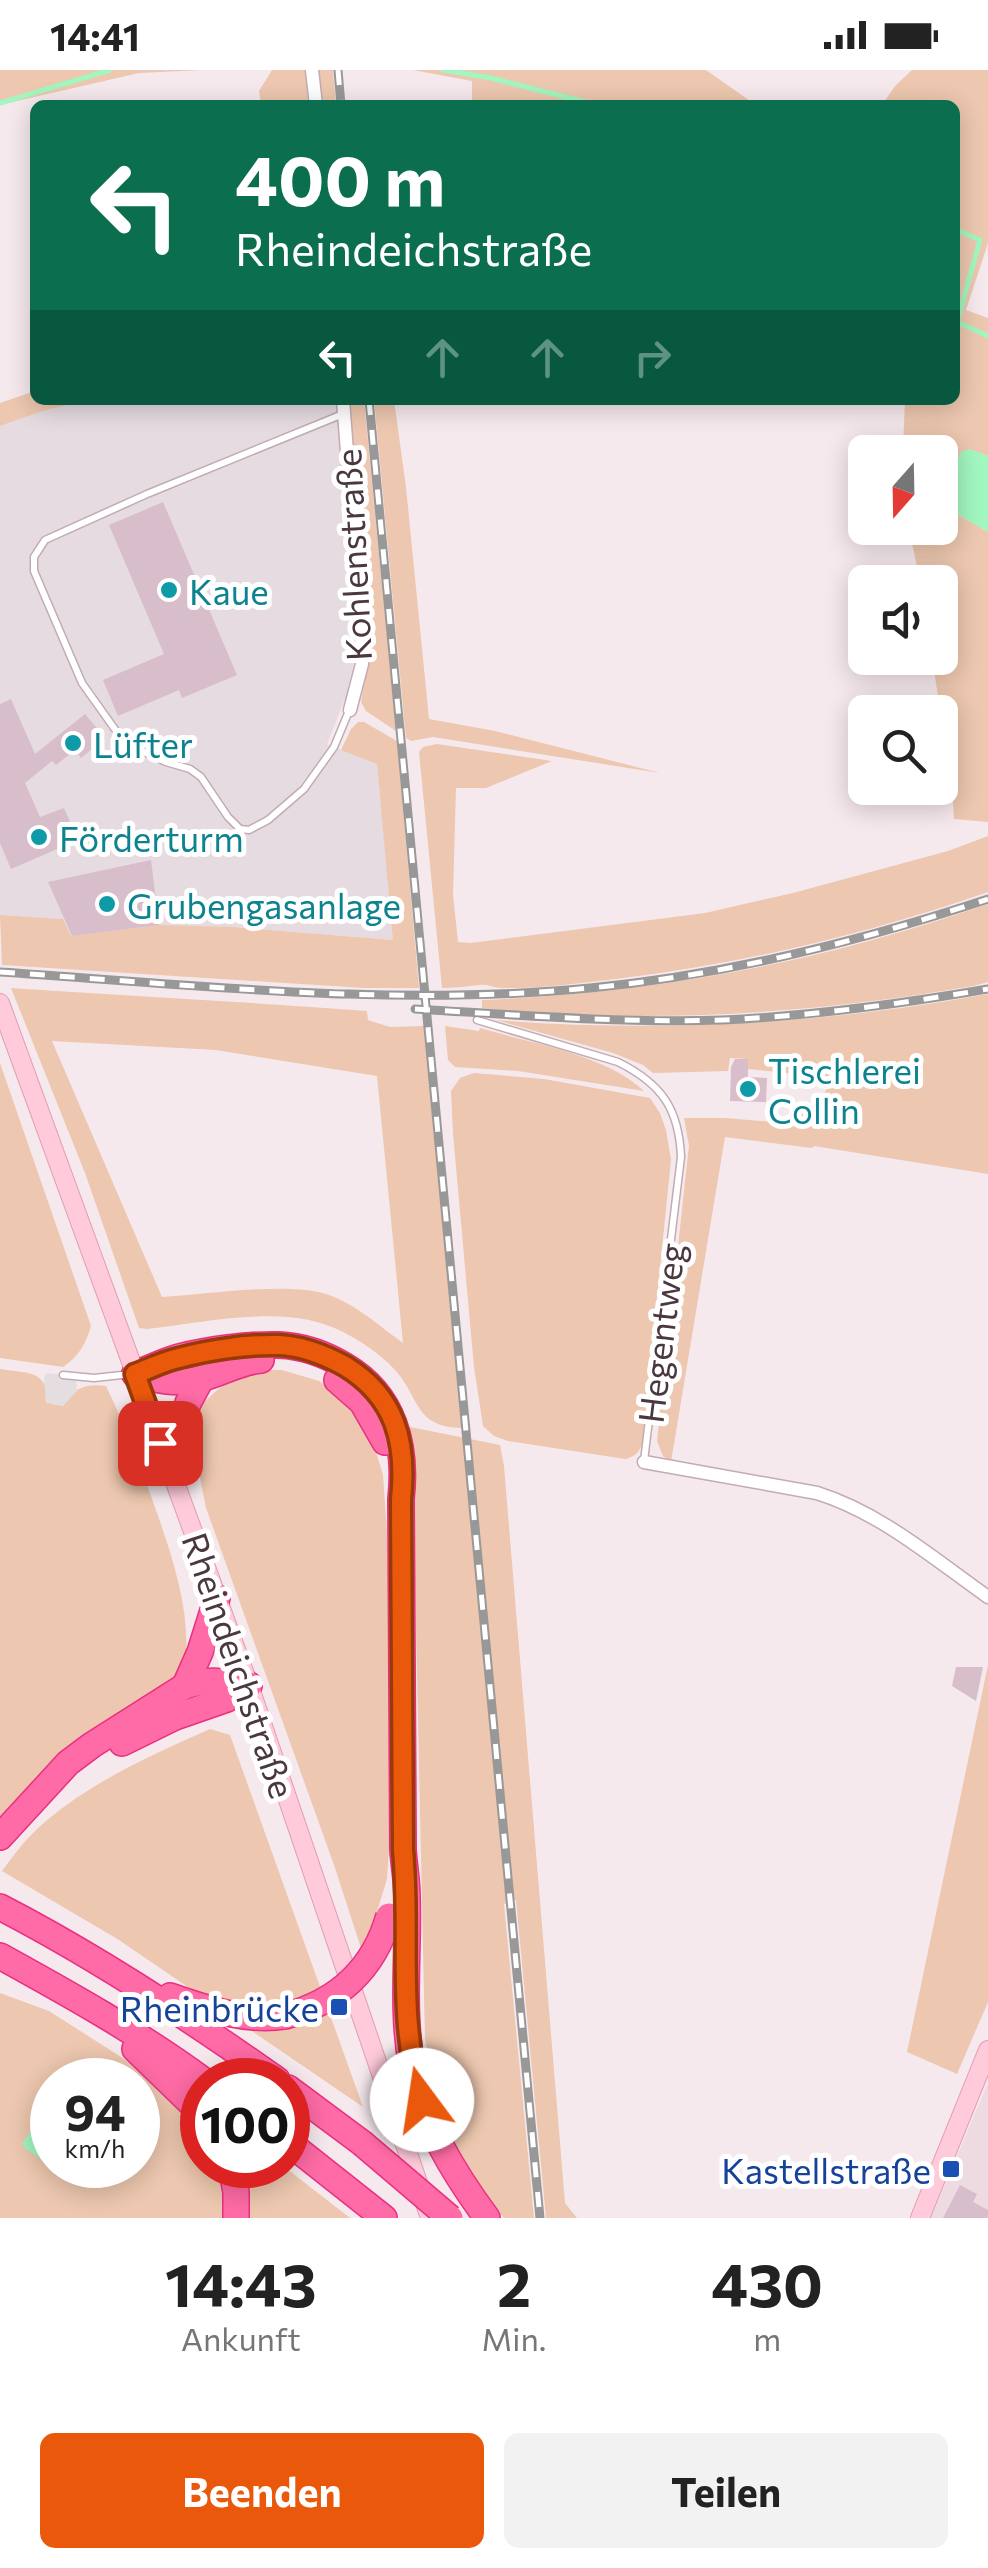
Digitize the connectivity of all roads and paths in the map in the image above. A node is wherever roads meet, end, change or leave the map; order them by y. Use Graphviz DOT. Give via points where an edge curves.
graph roads {
  1 [pos="312,70"];
  2 [pos="315,100"];
  3 [pos="344,407"];
  4 [pos="350,710"];
  5 [pos="0,1003"];
  6 [pos="478,1020"];
  7 [pos="135,1374"];
  8 [pos="63,1375"];
  9 [pos="201,1379"];
  10 [pos="644,1462"];
  11 [pos="168,1466"];
  12 [pos="401,1500"];
  13 [pos="988,1597"];
  14 [pos="217,1598"];
  15 [pos="249,1685"];
  16 [pos="185,1686"];
  17 [pos="42,1794"];
  18 [pos="0,1837"];
  19 [pos="403,1850"];
  20 [pos="2,1908"];
  21 [pos="0,1956"];
  22 [pos="136,1985"];
  23 [pos="70,1994"];
  24 [pos="988,2050"];
  25 [pos="246,2058"];
  26 [pos="180,2064"];
  27 [pos="180,2093"];
  28 [pos="310,2104"];
  29 [pos="310,2159"];
  30 [pos="235,2188"];
  31 [pos="236,2218"];
  32 [pos="384,2218"];
  33 [pos="430,2218"];
  34 [pos="450,2218"];
  35 [pos="488,2218"];
  36 [pos="920,2218"];
  1 -- 2 [label="street"];
  3 -- 4 [label="street, Kohlenstraße" via="362,646"];
  3 -- 4 [label="lane" via="45,540 34,571 82,682 120,735 132,748 201,776 240,829 268,820 304,789"];
  5 -- 7 [label="main road, Rheindeichstraße"];
  6 -- 10 [label="lane, Hegentweg" via="636,1071 658,1089 680,1130"];
  7 -- 8 [label="lane"];
  7 -- 9 [label="highway" via="178,1383"];
  7 -- 11 [label="main road, Rheindeichstraße"];
  7 -- 12 [label="highway" via="177,1358 253,1346 281,1345 332,1358 378,1392 389,1410 402,1449"];
  9 -- 11 [label="highway"];
  9 -- 12 [label="highway" via="255,1360 326,1372 373,1417"];
  10 -- 13 [label="street, Hegentweg" via="845,1502"];
  11 -- 14 [label="main road, Rheindeichstraße"];
  12 -- 19 [label="highway"];
  14 -- 15 [label="main road, Rheindeichstraße"];
  14 -- 16 [label="highway"];
  15 -- 16 [label="highway" via="220,1680"];
  15 -- 17 [label="highway" via="124,1742"];
  15 -- 33 [label="main road, Rheindeichstraße"];
  16 -- 17 [label="highway" via="68,1763"];
  17 -- 18 [label="highway"];
  19 -- 22 [label="highway, bridge" via="389,1916 368,1962 318,2006 269,2018 232,2014"];
  19 -- 35 [label="highway" via="412,2070 432,2130"];
  20 -- 22 [label="highway"];
  21 -- 23 [label="highway"];
  22 -- 25 [label="highway"];
  23 -- 26 [label="highway"];
  23 -- 27 [label="highway"];
  24 -- 36 [label="main road"];
  28 -- 34 [label="highway, bridge"];
  29 -- 32 [label="highway"];
  30 -- 31 [label="highway"];
}
